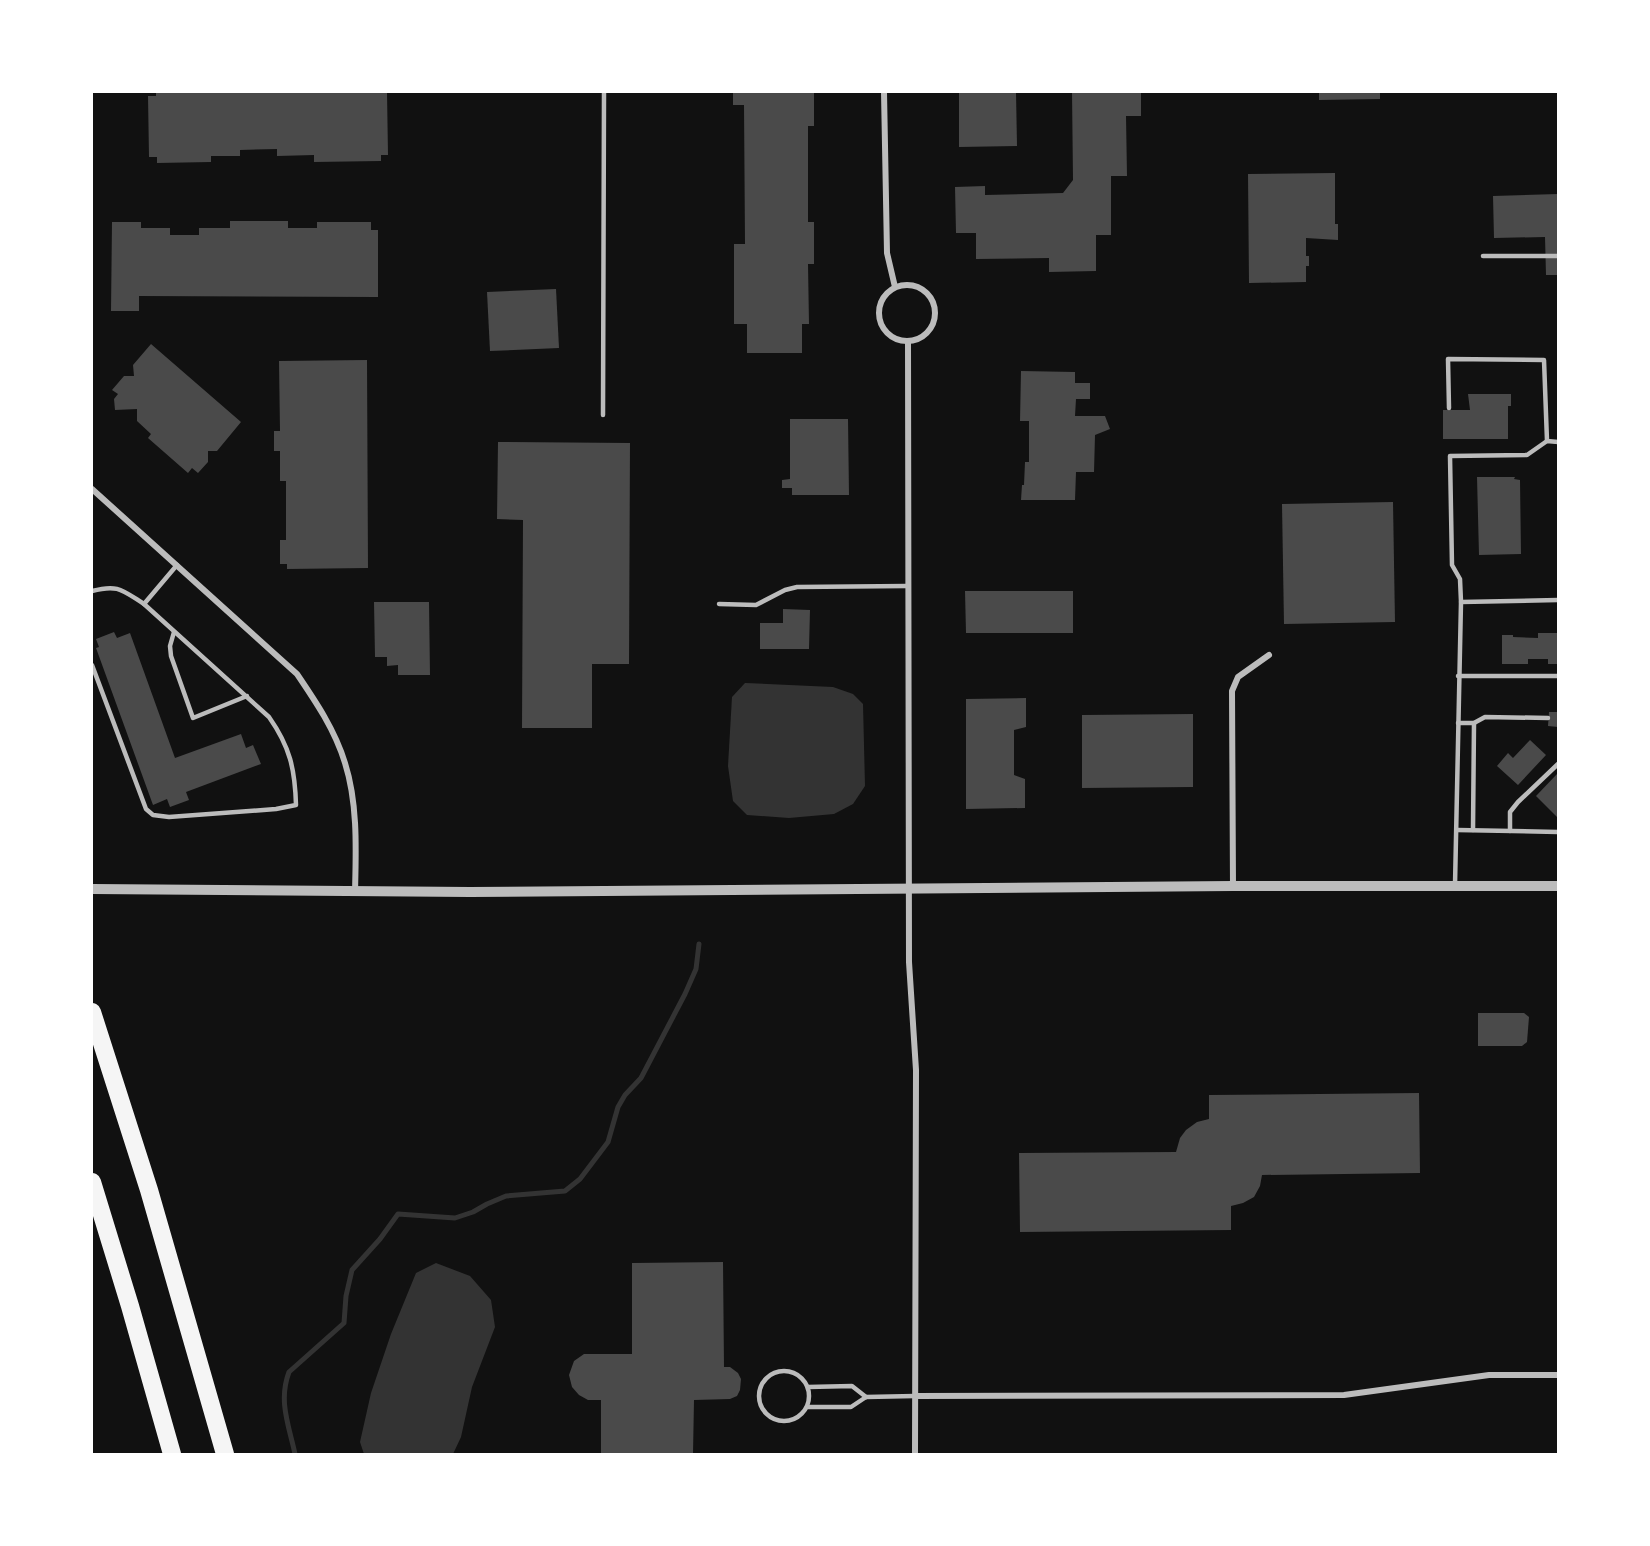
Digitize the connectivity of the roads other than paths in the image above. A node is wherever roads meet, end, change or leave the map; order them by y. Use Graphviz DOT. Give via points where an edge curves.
graph roads {
  1 [pos="604,92"];
  2 [pos="884,92"];
  3 [pos="1483,256"];
  4 [pos="1558,256"];
  5 [pos="895,287"];
  6 [pos="908,341"];
  7 [pos="1449,408"];
  8 [pos="603,415"];
  9 [pos="1546,441"];
  10 [pos="1558,442"];
  11 [pos="92,489"];
  12 [pos="177,565"];
  13 [pos="907,586"];
  14 [pos="92,591"];
  15 [pos="1558,600"];
  16 [pos="1461,602"];
  17 [pos="144,604"];
  18 [pos="719,604"];
  19 [pos="174,632"];
  20 [pos="1269,655"];
  21 [pos="92,665"];
  22 [pos="1458,676"];
  23 [pos="1558,676"];
  24 [pos="247,696"];
  25 [pos="1548,718"];
  26 [pos="1458,723"];
  27 [pos="1474,723"];
  28 [pos="1558,764"];
  29 [pos="1457,830"];
  30 [pos="1473,830"];
  31 [pos="1510,831"];
  32 [pos="1558,832"];
  33 [pos="1233,886"];
  34 [pos="1455,886"];
  35 [pos="1558,886"];
  36 [pos="92,889"];
  37 [pos="908,890"];
  38 [pos="355,893"];
  39 [pos="92,1012"];
  40 [pos="92,1182"];
  41 [pos="1558,1375"];
  42 [pos="808,1387"];
  43 [pos="866,1396"];
  44 [pos="915,1396"];
  45 [pos="807,1407"];
  46 [pos="172,1455"];
  47 [pos="225,1455"];
  48 [pos="915,1455"];
  1 -- 8 [label="lane"];
  2 -- 5 [label="street" via="887,253"];
  3 -- 4 [label="lane"];
  5 -- 6 [label="street" via="880,303 881,325 897,339"];
  5 -- 6 [label="street" via="906,285 926,292 935,312 927,332"];
  6 -- 13 [label="street"];
  7 -- 9 [label="lane" via="1448,359 1544,360"];
  9 -- 10 [label="lane"];
  9 -- 16 [label="lane" via="1527,454 1450,456 1452,566 1460,579"];
  11 -- 12 [label="street"];
  12 -- 17 [label="lane"];
  12 -- 38 [label="street" via="297,674 330,726 346,765 354,807"];
  13 -- 18 [label="lane" via="797,587 756,605"];
  13 -- 37 [label="street"];
  14 -- 17 [label="lane" via="108,586 121,589"];
  15 -- 16 [label="lane"];
  16 -- 22 [label="lane"];
  17 -- 19 [label="lane"];
  19 -- 24 [label="lane"];
  19 -- 24 [label="lane" via="171,656 193,718"];
  20 -- 33 [label="street" via="1238,677 1232,691"];
  21 -- 24 [label="lane" via="146,808 153,815 169,817 296,805 292,759 269,717"];
  22 -- 23 [label="lane"];
  22 -- 26 [label="lane"];
  25 -- 27 [label="lane" via="1485,717"];
  26 -- 27 [label="lane"];
  26 -- 29 [label="lane"];
  27 -- 30 [label="lane"];
  28 -- 31 [label="lane" via="1510,812"];
  29 -- 30 [label="lane"];
  29 -- 34 [label="lane"];
  30 -- 31 [label="lane"];
  31 -- 32 [label="lane"];
  33 -- 34 [label="street"];
  33 -- 37 [label="street"];
  34 -- 35 [label="street"];
  36 -- 38 [label="street"];
  37 -- 38 [label="street"];
  37 -- 44 [label="street" via="916,1070"];
  39 -- 47 [label="highway" via="149,1190"];
  40 -- 46 [label="highway"];
  41 -- 44 [label="street" via="1490,1376 1344,1395"];
  42 -- 43 [label="lane" via="852,1386"];
  42 -- 45 [label="lane"];
  42 -- 45 [label="lane" via="794,1372 784,1370 766,1377 758,1395 765,1414 783,1422 793,1420"];
  43 -- 44 [label="lane"];
  43 -- 45 [label="lane" via="851,1407"];
  44 -- 48 [label="street"];
}
